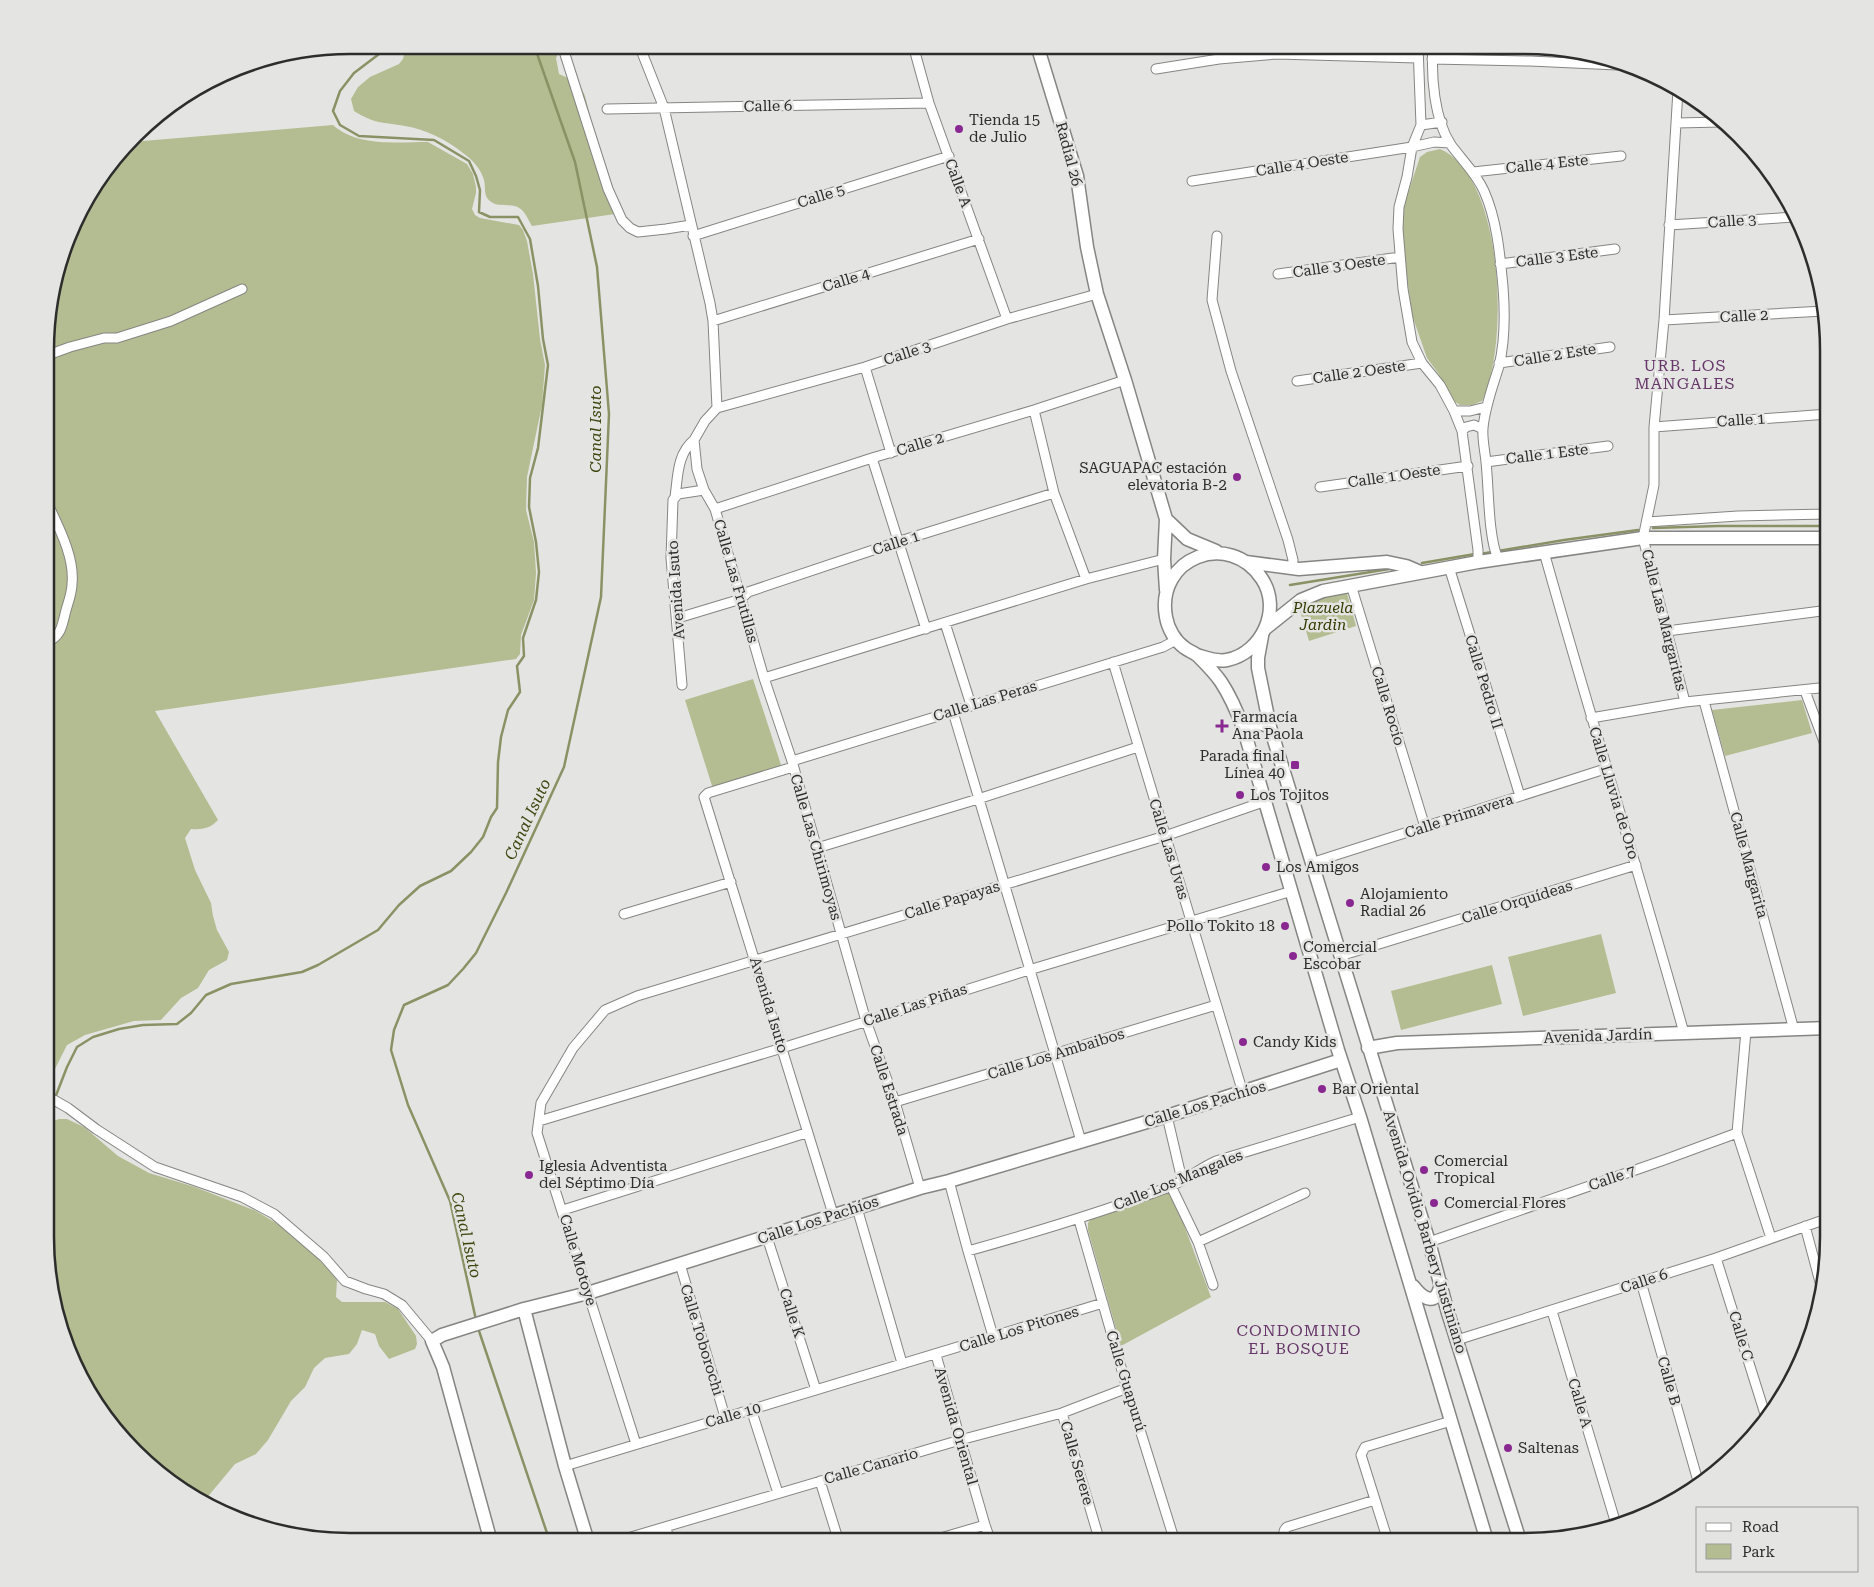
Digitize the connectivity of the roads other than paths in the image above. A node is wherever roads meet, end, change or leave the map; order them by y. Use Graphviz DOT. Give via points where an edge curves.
graph roads {
  1 [pos="565,54"];
  2 [pos="643,54"];
  3 [pos="915,54"];
  4 [pos="1041,54"];
  5 [pos="1417,54"];
  6 [pos="1432,54"];
  7 [pos="1417,58"];
  8 [pos="1432,59"];
  9 [pos="1601,64"];
  10 [pos="1156,69"];
  11 [pos="1678,97"];
  12 [pos="929,103"];
  13 [pos="664,108"];
  14 [pos="607,109"];
  15 [pos="1442,122"];
  16 [pos="1713,122"];
  17 [pos="1421,124"];
  18 [pos="1676,124"];
  19 [pos="1450,143"];
  20 [pos="1412,147"];
  21 [pos="948,156"];
  22 [pos="1621,156"];
  23 [pos="1473,172"];
  24 [pos="1192,180"];
  25 [pos="1789,217"];
  26 [pos="691,225"];
  27 [pos="1669,225"];
  28 [pos="693,236"];
  29 [pos="1217,236"];
  30 [pos="979,238"];
  31 [pos="1615,249"];
  32 [pos="1400,257"];
  33 [pos="1500,264"];
  34 [pos="1278,274"];
  35 [pos="242,289"];
  36 [pos="1097,294"];
  37 [pos="1818,311"];
  38 [pos="1007,319"];
  39 [pos="1664,320"];
  40 [pos="713,321"];
  41 [pos="1610,347"];
  42 [pos="54,354"];
  43 [pos="1422,362"];
  44 [pos="1500,363"];
  45 [pos="865,367"];
  46 [pos="1125,380"];
  47 [pos="1297,381"];
  48 [pos="1486,407"];
  49 [pos="717,408"];
  50 [pos="1034,410"];
  51 [pos="1454,411"];
  52 [pos="1820,415"];
  53 [pos="1654,427"];
  54 [pos="1483,430"];
  55 [pos="1462,431"];
  56 [pos="694,440"];
  57 [pos="1608,446"];
  58 [pos="891,453"];
  59 [pos="872,458"];
  60 [pos="1486,462"];
  61 [pos="1468,466"];
  62 [pos="1320,487"];
  63 [pos="704,490"];
  64 [pos="1054,493"];
  65 [pos="675,496"];
  66 [pos="715,509"];
  67 [pos="1820,514"];
  68 [pos="54,516"];
  69 [pos="1166,519"];
  70 [pos="1646,522"];
  71 [pos="1643,538"];
  72 [pos="1820,538"];
  73 [pos="897,542"];
  74 [pos="1544,552"];
  75 [pos="1496,553"];
  76 [pos="1225,554"];
  77 [pos="1478,556"];
  78 [pos="1164,559"];
  79 [pos="1246,562"];
  80 [pos="1449,567"];
  81 [pos="1292,568"];
  82 [pos="1420,572"];
  83 [pos="1086,579"];
  84 [pos="1351,585"];
  85 [pos="1166,593"];
  86 [pos="741,599"];
  87 [pos="1820,611"];
  88 [pos="678,618"];
  89 [pos="945,623"];
  90 [pos="926,629"];
  91 [pos="1264,631"];
  92 [pos="1668,631"];
  93 [pos="54,638"];
  94 [pos="1176,640"];
  95 [pos="1197,655"];
  96 [pos="1113,662"];
  97 [pos="764,678"];
  98 [pos="682,685"];
  99 [pos="1820,688"];
  100 [pos="1805,690"];
  101 [pos="1704,701"];
  102 [pos="1685,702"];
  103 [pos="971,705"];
  104 [pos="953,712"];
  105 [pos="1591,718"];
  106 [pos="1270,727"];
  107 [pos="1244,730"];
  108 [pos="1820,731"];
  109 [pos="1138,747"];
  110 [pos="793,764"];
  111 [pos="1608,768"];
  112 [pos="1520,796"];
  113 [pos="704,797"];
  114 [pos="978,799"];
  115 [pos="1266,801"];
  116 [pos="1425,827"];
  117 [pos="1165,836"];
  118 [pos="817,848"];
  119 [pos="1311,863"];
  120 [pos="1636,865"];
  121 [pos="730,882"];
  122 [pos="1003,884"];
  123 [pos="1292,891"];
  124 [pos="624,914"];
  125 [pos="1191,922"];
  126 [pos="841,934"];
  127 [pos="1340,956"];
  128 [pos="755,960"];
  129 [pos="1028,970"];
  130 [pos="637,996"];
  131 [pos="1216,1005"];
  132 [pos="866,1021"];
  133 [pos="1820,1029"];
  134 [pos="1794,1030"];
  135 [pos="1746,1031"];
  136 [pos="1684,1033"];
  137 [pos="782,1048"];
  138 [pos="1368,1048"];
  139 [pos="1054,1055"];
  140 [pos="1341,1060"];
  141 [pos="1243,1093"];
  142 [pos="54,1100"];
  143 [pos="895,1102"];
  144 [pos="1167,1116"];
  145 [pos="1360,1117"];
  146 [pos="539,1121"];
  147 [pos="806,1133"];
  148 [pos="1737,1133"];
  149 [pos="1081,1141"];
  150 [pos="1182,1180"];
  151 [pos="949,1181"];
  152 [pos="1171,1186"];
  153 [pos="920,1188"];
  154 [pos="1305,1193"];
  155 [pos="857,1208"];
  156 [pos="563,1210"];
  157 [pos="833,1214"];
  158 [pos="1078,1220"];
  159 [pos="1820,1221"];
  160 [pos="1805,1226"];
  161 [pos="767,1237"];
  162 [pos="1771,1238"];
  163 [pos="1198,1242"];
  164 [pos="1429,1242"];
  165 [pos="968,1251"];
  166 [pos="1716,1258"];
  167 [pos="680,1264"];
  168 [pos="1818,1275"];
  169 [pos="1641,1282"];
  170 [pos="1410,1283"];
  171 [pos="1441,1283"];
  172 [pos="1213,1285"];
  173 [pos="588,1293"];
  174 [pos="1103,1303"];
  175 [pos="524,1310"];
  176 [pos="1552,1311"];
  177 [pos="1448,1313"];
  178 [pos="1420,1318"];
  179 [pos="994,1336"];
  180 [pos="437,1338"];
  181 [pos="1457,1340"];
  182 [pos="936,1355"];
  183 [pos="902,1363"];
  184 [pos="1127,1388"];
  185 [pos="816,1390"];
  186 [pos="751,1409"];
  187 [pos="1764,1410"];
  188 [pos="1062,1413"];
  189 [pos="725,1417"];
  190 [pos="1451,1421"];
  191 [pos="960,1440"];
  192 [pos="636,1444"];
  193 [pos="564,1466"];
  194 [pos="1697,1477"];
  195 [pos="820,1481"];
  196 [pos="778,1493"];
  197 [pos="1375,1500"];
  198 [pos="1615,1519"];
  199 [pos="985,1524"];
  200 [pos="666,1527"];
  201 [pos="489,1533"];
  202 [pos="585,1533"];
  203 [pos="645,1533"];
  204 [pos="668,1533"];
  205 [pos="836,1533"];
  206 [pos="956,1533"];
  207 [pos="988,1533"];
  208 [pos="1097,1533"];
  209 [pos="1172,1533"];
  210 [pos="1283,1533"];
  211 [pos="1385,1533"];
  212 [pos="1485,1533"];
  213 [pos="1517,1533"];
  1 -- 26 [label="street" via="608,189 622,220 638,232"];
  2 -- 13 [label="street"];
  3 -- 12 [label="street, Calle A"];
  4 -- 36 [label="main road, Radial 26" via="1077,176 1086,247"];
  5 -- 7 [label="street"];
  6 -- 8 [label="street"];
  7 -- 10 [label="street" via="1277,54"];
  7 -- 17 [label="street"];
  8 -- 9 [label="street"];
  8 -- 15 [label="street" via="1434,97"];
  11 -- 18 [label="street"];
  12 -- 13 [label="street, Calle 6"];
  12 -- 21 [label="street, Calle A"];
  13 -- 14 [label="street, Calle 6"];
  13 -- 26 [label="street"];
  15 -- 17 [label="street"];
  15 -- 19 [label="street"];
  16 -- 18 [label="street"];
  17 -- 20 [label="street"];
  18 -- 27 [label="street"];
  19 -- 20 [label="street, Calle 4 Oeste" via="1434,142"];
  19 -- 23 [label="street"];
  20 -- 24 [label="street, Calle 4 Oeste"];
  20 -- 32 [label="street" via="1399,207"];
  21 -- 28 [label="street, Calle 5"];
  21 -- 30 [label="street, Calle A"];
  22 -- 23 [label="street, Calle 4 Este"];
  23 -- 33 [label="street" via="1490,205"];
  25 -- 27 [label="street, Calle 3"];
  26 -- 28 [label="street"];
  27 -- 39 [label="street"];
  28 -- 40 [label="street"];
  29 -- 81 [label="street" via="1212,300 1230,371 1288,540"];
  30 -- 38 [label="street, Calle A"];
  30 -- 40 [label="street, Calle 4"];
  31 -- 33 [label="street, Calle 3 Este"];
  32 -- 34 [label="street, Calle 3 Oeste"];
  32 -- 43 [label="street" via="1408,325"];
  33 -- 44 [label="street" via="1505,309"];
  35 -- 42 [label="street" via="171,321"];
  36 -- 38 [label="street, Calle 3"];
  36 -- 46 [label="main road"];
  37 -- 39 [label="street, Calle 2"];
  38 -- 45 [label="street, Calle 3"];
  39 -- 53 [label="street"];
  40 -- 49 [label="street"];
  41 -- 44 [label="street, Calle 2 Este"];
  43 -- 47 [label="street, Calle 2 Oeste"];
  43 -- 51 [label="street"];
  44 -- 48 [label="street"];
  45 -- 49 [label="street, Calle 3"];
  45 -- 58 [label="street"];
  46 -- 50 [label="street, Calle 2"];
  46 -- 69 [label="main road"];
  48 -- 51 [label="street"];
  48 -- 54 [label="street"];
  49 -- 56 [label="street"];
  50 -- 58 [label="street, Calle 2"];
  50 -- 64 [label="street"];
  51 -- 55 [label="street"];
  52 -- 53 [label="street, Calle 1"];
  53 -- 70 [label="street" via="1654,486"];
  54 -- 55 [label="street" via="1474,425"];
  54 -- 60 [label="street"];
  55 -- 61 [label="street"];
  56 -- 63 [label="street, Calle Las Frutillas" via="697,469"];
  56 -- 65 [label="street, Avenida Isuto" via="681,457"];
  57 -- 60 [label="street, Calle 1 Este"];
  58 -- 59 [label="street, Calle 2"];
  59 -- 66 [label="street, Calle 2"];
  59 -- 73 [label="street"];
  60 -- 75 [label="street"];
  61 -- 62 [label="street, Calle 1 Oeste"];
  61 -- 77 [label="street"];
  63 -- 65 [label="street"];
  63 -- 66 [label="street, Calle Las Frutillas"];
  64 -- 73 [label="street, Calle 1"];
  64 -- 83 [label="street"];
  65 -- 88 [label="street, Avenida Isuto" via="671,558"];
  66 -- 86 [label="street, Calle Las Frutillas"];
  67 -- 70 [label="street"];
  68 -- 93 [label="street" via="63,535 72,584 61,631"];
  69 -- 76 [label="main road" via="1187,539"];
  69 -- 78 [label="main road"];
  70 -- 71 [label="street"];
  71 -- 72 [label="main road"];
  71 -- 74 [label="main road"];
  71 -- 92 [label="street, Calle Las Margaritas"];
  73 -- 86 [label="street, Calle 1" via="748,592"];
  73 -- 90 [label="street"];
  74 -- 75 [label="main road"];
  74 -- 105 [label="street, Calle Lluvia de Oro"];
  75 -- 77 [label="main road"];
  76 -- 79 [label="main road"];
  76 -- 85 [label="main road" via="1199,555 1186,563"];
  77 -- 80 [label="main road"];
  78 -- 83 [label="street"];
  78 -- 85 [label="main road"];
  79 -- 81 [label="main road"];
  79 -- 91 [label="main road" via="1266,584 1270,598 1270,614"];
  80 -- 82 [label="main road"];
  80 -- 112 [label="street, Calle Pedro II"];
  81 -- 82 [label="main road" via="1388,562"];
  82 -- 84 [label="main road"];
  83 -- 89 [label="street"];
  84 -- 91 [label="main road" via="1301,600"];
  84 -- 116 [label="street, Calle Rocío"];
  85 -- 94 [label="main road" via="1166,618"];
  86 -- 88 [label="street, Calle 1"];
  86 -- 97 [label="street, Calle Las Frutillas"];
  87 -- 92 [label="street"];
  88 -- 98 [label="street, Avenida Isuto"];
  89 -- 90 [label="street"];
  89 -- 103 [label="street"];
  90 -- 97 [label="street"];
  91 -- 95 [label="main road" via="1243,654 1227,660"];
  91 -- 106 [label="main road, Avenida Ovidio Barbery Justiniano" via="1258,668"];
  92 -- 102 [label="street, Calle Las Margaritas"];
  94 -- 95 [label="main road"];
  94 -- 96 [label="street, Calle Las Peras"];
  95 -- 107 [label="main road, Avenida Ovidio Barbery Justiniano" via="1221,682"];
  96 -- 103 [label="street, Calle Las Peras"];
  96 -- 109 [label="street, Calle Las Uvas"];
  97 -- 110 [label="street, Calle Las Frutillas"];
  99 -- 100 [label="street"];
  100 -- 101 [label="street"];
  100 -- 108 [label="street"];
  101 -- 102 [label="street"];
  101 -- 134 [label="street, Calle Margarita"];
  102 -- 105 [label="street"];
  103 -- 104 [label="street, Calle Las Peras"];
  104 -- 110 [label="street, Calle Las Peras"];
  104 -- 114 [label="street"];
  105 -- 111 [label="street, Calle Lluvia de Oro"];
  106 -- 107 [label="main road" via="1255,722"];
  106 -- 119 [label="main road, Avenida Ovidio Barbery Justiniano"];
  107 -- 115 [label="main road, Avenida Ovidio Barbery Justiniano"];
  109 -- 114 [label="street"];
  109 -- 117 [label="street, Calle Las Uvas"];
  110 -- 113 [label="street, Calle Las Peras"];
  110 -- 118 [label="street, Calle Las Chirimoyas"];
  111 -- 112 [label="street, Calle Primavera"];
  111 -- 120 [label="street, Calle Lluvia de Oro"];
  112 -- 116 [label="street, Calle Primavera"];
  113 -- 121 [label="street, Avenida Isuto"];
  114 -- 118 [label="street"];
  114 -- 122 [label="street"];
  115 -- 117 [label="street, Calle Papayas"];
  115 -- 123 [label="main road, Avenida Ovidio Barbery Justiniano"];
  116 -- 119 [label="street, Calle Primavera"];
  117 -- 122 [label="street, Calle Papayas"];
  117 -- 125 [label="street, Calle Las Uvas"];
  118 -- 126 [label="street, Calle Las Chirimoyas"];
  119 -- 127 [label="main road, Avenida Ovidio Barbery Justiniano"];
  120 -- 127 [label="street, Calle Orquídeas"];
  120 -- 136 [label="street, Calle Lluvia de Oro"];
  121 -- 124 [label="street"];
  121 -- 128 [label="street, Avenida Isuto"];
  122 -- 126 [label="street, Calle Papayas"];
  122 -- 129 [label="street"];
  123 -- 125 [label="street, Calle Las Piñas"];
  123 -- 140 [label="main road, Avenida Ovidio Barbery Justiniano"];
  125 -- 129 [label="street, Calle Las Piñas"];
  125 -- 131 [label="street, Calle Las Uvas"];
  126 -- 128 [label="street, Calle Papayas"];
  126 -- 132 [label="street, Calle Estrada"];
  127 -- 138 [label="main road, Avenida Ovidio Barbery Justiniano"];
  128 -- 130 [label="street, Calle Papayas"];
  128 -- 137 [label="street, Avenida Isuto"];
  129 -- 132 [label="street, Calle Las Piñas"];
  129 -- 139 [label="street"];
  130 -- 146 [label="street, Calle Motoye" via="605,1010 573,1048 541,1103"];
  131 -- 139 [label="street, Calle Los Ambaibos"];
  131 -- 141 [label="street, Calle Las Uvas"];
  132 -- 137 [label="street, Calle Las Piñas"];
  132 -- 143 [label="street, Calle Estrada"];
  133 -- 134 [label="main road, Avenida Jardín"];
  134 -- 135 [label="main road, Avenida Jardín"];
  135 -- 136 [label="main road, Avenida Jardín"];
  135 -- 148 [label="street"];
  136 -- 138 [label="main road, Avenida Jardín" via="1397,1043"];
  137 -- 146 [label="street, Calle Las Piñas"];
  137 -- 147 [label="street, Avenida Isuto"];
  138 -- 164 [label="main road, Avenida Ovidio Barbery Justiniano"];
  139 -- 143 [label="street, Calle Los Ambaibos"];
  139 -- 149 [label="street"];
  140 -- 141 [label="main road, Calle Los Pachíos"];
  140 -- 145 [label="main road, Avenida Ovidio Barbery Justiniano"];
  141 -- 144 [label="main road, Calle Los Pachíos"];
  142 -- 180 [label="street" via="155,1167 242,1197 274,1214 324,1257 345,1281 384,1294 402,1305"];
  143 -- 153 [label="street, Calle Estrada"];
  144 -- 149 [label="main road, Calle Los Pachíos"];
  144 -- 150 [label="street"];
  145 -- 150 [label="street, Calle Los Mangales" via="1216,1161"];
  145 -- 170 [label="main road, Avenida Ovidio Barbery Justiniano"];
  146 -- 156 [label="street, Calle Motoye" via="537,1133"];
  147 -- 156 [label="street"];
  147 -- 157 [label="street, Avenida Isuto"];
  148 -- 162 [label="street"];
  148 -- 164 [label="street, Calle 7"];
  149 -- 151 [label="main road, Calle Los Pachíos"];
  150 -- 152 [label="street, Calle Los Mangales"];
  151 -- 153 [label="main road, Calle Los Pachíos"];
  151 -- 165 [label="street"];
  152 -- 158 [label="street, Calle Los Mangales"];
  152 -- 163 [label="street"];
  153 -- 155 [label="main road, Calle Los Pachíos"];
  154 -- 163 [label="street"];
  155 -- 157 [label="main road, Calle Los Pachíos"];
  155 -- 183 [label="street"];
  156 -- 173 [label="street, Calle Motoye"];
  157 -- 161 [label="main road, Calle Los Pachíos"];
  158 -- 165 [label="street, Calle Los Mangales"];
  158 -- 174 [label="street, Calle Guapurú"];
  159 -- 160 [label="street, Calle 6"];
  160 -- 162 [label="street, Calle 6"];
  160 -- 168 [label="street"];
  161 -- 167 [label="main road, Calle Los Pachíos"];
  161 -- 185 [label="street, Calle K"];
  162 -- 166 [label="street, Calle 6"];
  163 -- 172 [label="street"];
  164 -- 171 [label="main road, Avenida Ovidio Barbery Justiniano"];
  165 -- 179 [label="street"];
  166 -- 169 [label="street, Calle 6"];
  166 -- 187 [label="street, Calle C"];
  167 -- 173 [label="main road, Calle Los Pachíos"];
  167 -- 189 [label="street, Calle Toborochi"];
  169 -- 176 [label="street, Calle 6"];
  169 -- 194 [label="street, Calle B"];
  170 -- 171 [label="main road" via="1429,1299 1440,1292"];
  170 -- 178 [label="main road, Avenida Ovidio Barbery Justiniano"];
  171 -- 177 [label="main road, Avenida Ovidio Barbery Justiniano"];
  173 -- 175 [label="main road, Calle Los Pachíos"];
  173 -- 192 [label="street, Calle Motoye"];
  174 -- 179 [label="street, Calle Los Pitones"];
  174 -- 184 [label="street, Calle Guapurú"];
  175 -- 180 [label="main road, Calle Los Pachíos"];
  175 -- 193 [label="main road"];
  176 -- 181 [label="street, Calle 6"];
  176 -- 198 [label="street, Calle A"];
  177 -- 178 [label="main road" via="1431,1304 1422,1310"];
  177 -- 181 [label="main road, Avenida Ovidio Barbery Justiniano"];
  178 -- 190 [label="main road, Avenida Ovidio Barbery Justiniano"];
  179 -- 182 [label="street, Calle Los Pitones"];
  180 -- 201 [label="main road"];
  181 -- 213 [label="main road, Avenida Ovidio Barbery Justiniano"];
  182 -- 183 [label="street, Avenida Oriental"];
  182 -- 191 [label="street, Avenida Oriental"];
  183 -- 185 [label="street, Calle 10"];
  184 -- 188 [label="street, Calle Canario"];
  184 -- 209 [label="street, Calle Guapurú"];
  185 -- 186 [label="street, Calle 10"];
  186 -- 189 [label="street, Calle 10"];
  186 -- 196 [label="street"];
  188 -- 191 [label="street, Calle Canario"];
  188 -- 208 [label="street, Calle Serere"];
  189 -- 192 [label="street, Calle 10"];
  190 -- 197 [label="street" via="1362,1451"];
  190 -- 212 [label="main road, Avenida Ovidio Barbery Justiniano"];
  191 -- 195 [label="street, Calle Canario"];
  191 -- 199 [label="street, Avenida Oriental"];
  192 -- 193 [label="street, Calle 10"];
  193 -- 202 [label="main road"];
  195 -- 196 [label="street, Calle Canario"];
  195 -- 205 [label="street"];
  196 -- 200 [label="street, Calle Canario"];
  197 -- 210 [label="street" via="1287,1527"];
  197 -- 211 [label="street"];
  199 -- 206 [label="street"];
  199 -- 207 [label="street, Avenida Oriental"];
  200 -- 203 [label="street, Calle Canario"];
  200 -- 204 [label="street"];
}
